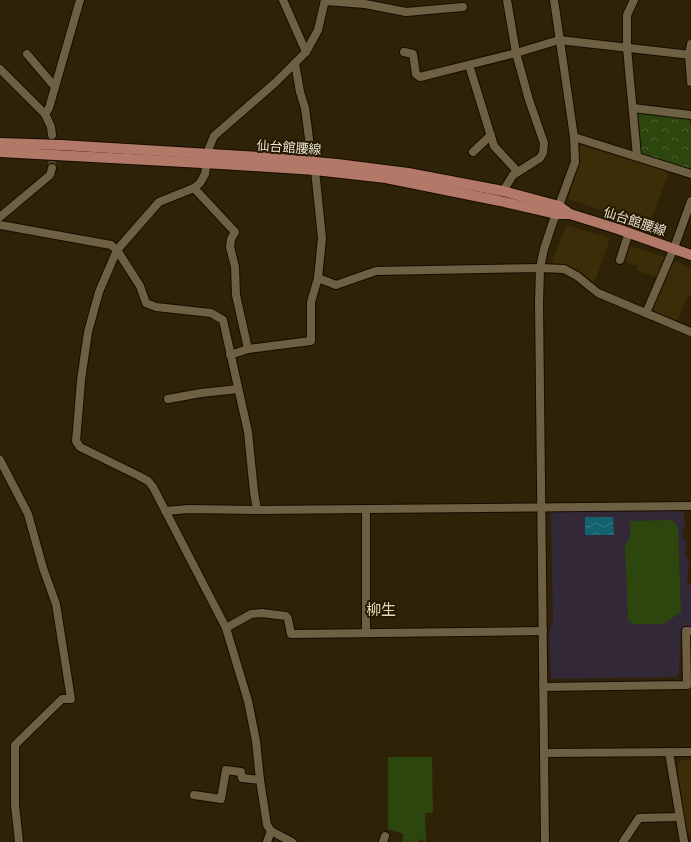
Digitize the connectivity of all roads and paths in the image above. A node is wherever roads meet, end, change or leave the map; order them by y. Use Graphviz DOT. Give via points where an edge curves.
graph roads {
  1 [pos="80,0"];
  2 [pos="283,0"];
  3 [pos="507,0"];
  4 [pos="554,0"];
  5 [pos="634,0"];
  6 [pos="325,1"];
  7 [pos="463,7"];
  8 [pos="559,40"];
  9 [pos="691,44"];
  10 [pos="626,48"];
  11 [pos="306,52"];
  12 [pos="404,52"];
  13 [pos="516,52"];
  14 [pos="27,54"];
  15 [pos="690,55"];
  16 [pos="295,63"];
  17 [pos="469,64"];
  18 [pos="0,69"];
  19 [pos="691,82"];
  20 [pos="55,87"];
  21 [pos="633,108"];
  22 [pos="45,114"];
  23 [pos="691,115"];
  24 [pos="52,135"];
  25 [pos="491,135"];
  26 [pos="574,137"];
  27 [pos="0,143"];
  28 [pos="0,152"];
  29 [pos="473,152"];
  30 [pos="637,156"];
  31 [pos="207,159"];
  32 [pos="314,166"];
  33 [pos="52,168"];
  34 [pos="518,172"];
  35 [pos="691,174"];
  36 [pos="194,188"];
  37 [pos="503,192"];
  38 [pos="691,201"];
  39 [pos="557,210"];
  40 [pos="0,217"];
  41 [pos="0,225"];
  42 [pos="629,232"];
  43 [pos="674,248"];
  44 [pos="117,250"];
  45 [pos="691,255"];
  46 [pos="620,260"];
  47 [pos="540,268"];
  48 [pos="318,278"];
  49 [pos="646,313"];
  50 [pos="691,332"];
  51 [pos="248,348"];
  52 [pos="230,355"];
  53 [pos="238,390"];
  54 [pos="168,399"];
  55 [pos="0,460"];
  56 [pos="691,506"];
  57 [pos="542,507"];
  58 [pos="366,509"];
  59 [pos="257,510"];
  60 [pos="165,511"];
  61 [pos="226,628"];
  62 [pos="543,631"];
  63 [pos="691,631"];
  64 [pos="366,633"];
  65 [pos="543,687"];
  66 [pos="669,752"];
  67 [pos="691,752"];
  68 [pos="544,753"];
  69 [pos="260,780"];
  70 [pos="194,794"];
  71 [pos="680,817"];
  72 [pos="271,831"];
  73 [pos="625,841"];
  74 [pos="19,842"];
  75 [pos="267,842"];
  76 [pos="292,842"];
  77 [pos="545,842"];
  78 [pos="684,842"];
  1 -- 20 [label="street"];
  2 -- 11 [label="street"];
  3 -- 13 [label="street"];
  4 -- 8 [label="street"];
  5 -- 10 [label="street" via="627,15"];
  6 -- 7 [label="street" via="364,4 406,12"];
  6 -- 11 [label="street" via="318,30"];
  8 -- 10 [label="street"];
  8 -- 13 [label="street"];
  8 -- 26 [label="street"];
  9 -- 15 [label="street"];
  10 -- 15 [label="street"];
  10 -- 21 [label="street"];
  11 -- 16 [label="street"];
  12 -- 17 [label="street" via="413,54 416,74 420,77"];
  13 -- 17 [label="street"];
  13 -- 34 [label="street" via="544,143 544,153 540,158"];
  14 -- 20 [label="street"];
  15 -- 19 [label="street"];
  16 -- 31 [label="street" via="214,136"];
  16 -- 32 [label="street"];
  17 -- 25 [label="street"];
  18 -- 22 [label="street"];
  20 -- 22 [label="street"];
  21 -- 23 [label="street"];
  21 -- 30 [label="street"];
  22 -- 24 [label="street"];
  25 -- 29 [label="street"];
  25 -- 34 [label="street" via="494,146"];
  26 -- 30 [label="street"];
  26 -- 39 [label="street" via="575,162"];
  27 -- 31 [label="main road, 仙台館腰線" via="101,147"];
  28 -- 31 [label="main road, 仙台館腰線"];
  30 -- 35 [label="street"];
  31 -- 32 [label="main road, 仙台館腰線"];
  31 -- 36 [label="street" via="200,183"];
  32 -- 37 [label="main road, 仙台館腰線" via="408,173"];
  32 -- 39 [label="main road, 仙台館腰線"];
  32 -- 48 [label="street" via="322,238"];
  33 -- 40 [label="street" via="50,175"];
  34 -- 37 [label="street" via="513,175"];
  36 -- 44 [label="street" via="159,202"];
  36 -- 51 [label="street" via="235,232 230,247 235,267 236,295"];
  37 -- 39 [label="main road, 仙台館腰線"];
  38 -- 43 [label="street"];
  39 -- 42 [label="main road, 仙台館腰線"];
  39 -- 47 [label="street"];
  41 -- 44 [label="street" via="111,245"];
  42 -- 43 [label="main road, 仙台館腰線"];
  42 -- 46 [label="street"];
  43 -- 45 [label="main road, 仙台館腰線"];
  43 -- 49 [label="street"];
  44 -- 52 [label="street" via="140,286 146,304 211,313 223,320"];
  44 -- 60 [label="street" via="99,292 88,332 76,441 80,447 148,481"];
  47 -- 48 [label="street" via="376,271 336,285"];
  47 -- 49 [label="street" via="564,269 598,293"];
  47 -- 57 [label="street"];
  48 -- 51 [label="street" via="311,302 311,341"];
  49 -- 50 [label="street"];
  51 -- 52 [label="street"];
  52 -- 53 [label="street"];
  53 -- 54 [label="street"];
  53 -- 59 [label="street" via="248,432"];
  55 -- 74 [label="street" via="28,514 56,604 71,699 62,699 15,745 14,805"];
  56 -- 57 [label="street"];
  57 -- 58 [label="street"];
  57 -- 62 [label="street"];
  58 -- 59 [label="street"];
  58 -- 64 [label="street"];
  59 -- 60 [label="street"];
  60 -- 61 [label="street"];
  61 -- 64 [label="street" via="251,614 262,613 286,616 291,634"];
  61 -- 69 [label="street" via="248,701 256,740"];
  62 -- 64 [label="street"];
  62 -- 65 [label="street"];
  63 -- 65 [label="street" via="686,631 687,685"];
  65 -- 68 [label="street"];
  66 -- 67 [label="street"];
  66 -- 68 [label="street"];
  66 -- 71 [label="street"];
  68 -- 77 [label="street"];
  69 -- 70 [label="street" via="242,778 241,772 226,770 221,799"];
  69 -- 72 [label="street" via="267,825"];
  71 -- 73 [label="street" via="639,818"];
  71 -- 78 [label="street"];
  72 -- 75 [label="street"];
  72 -- 76 [label="street"];
}
